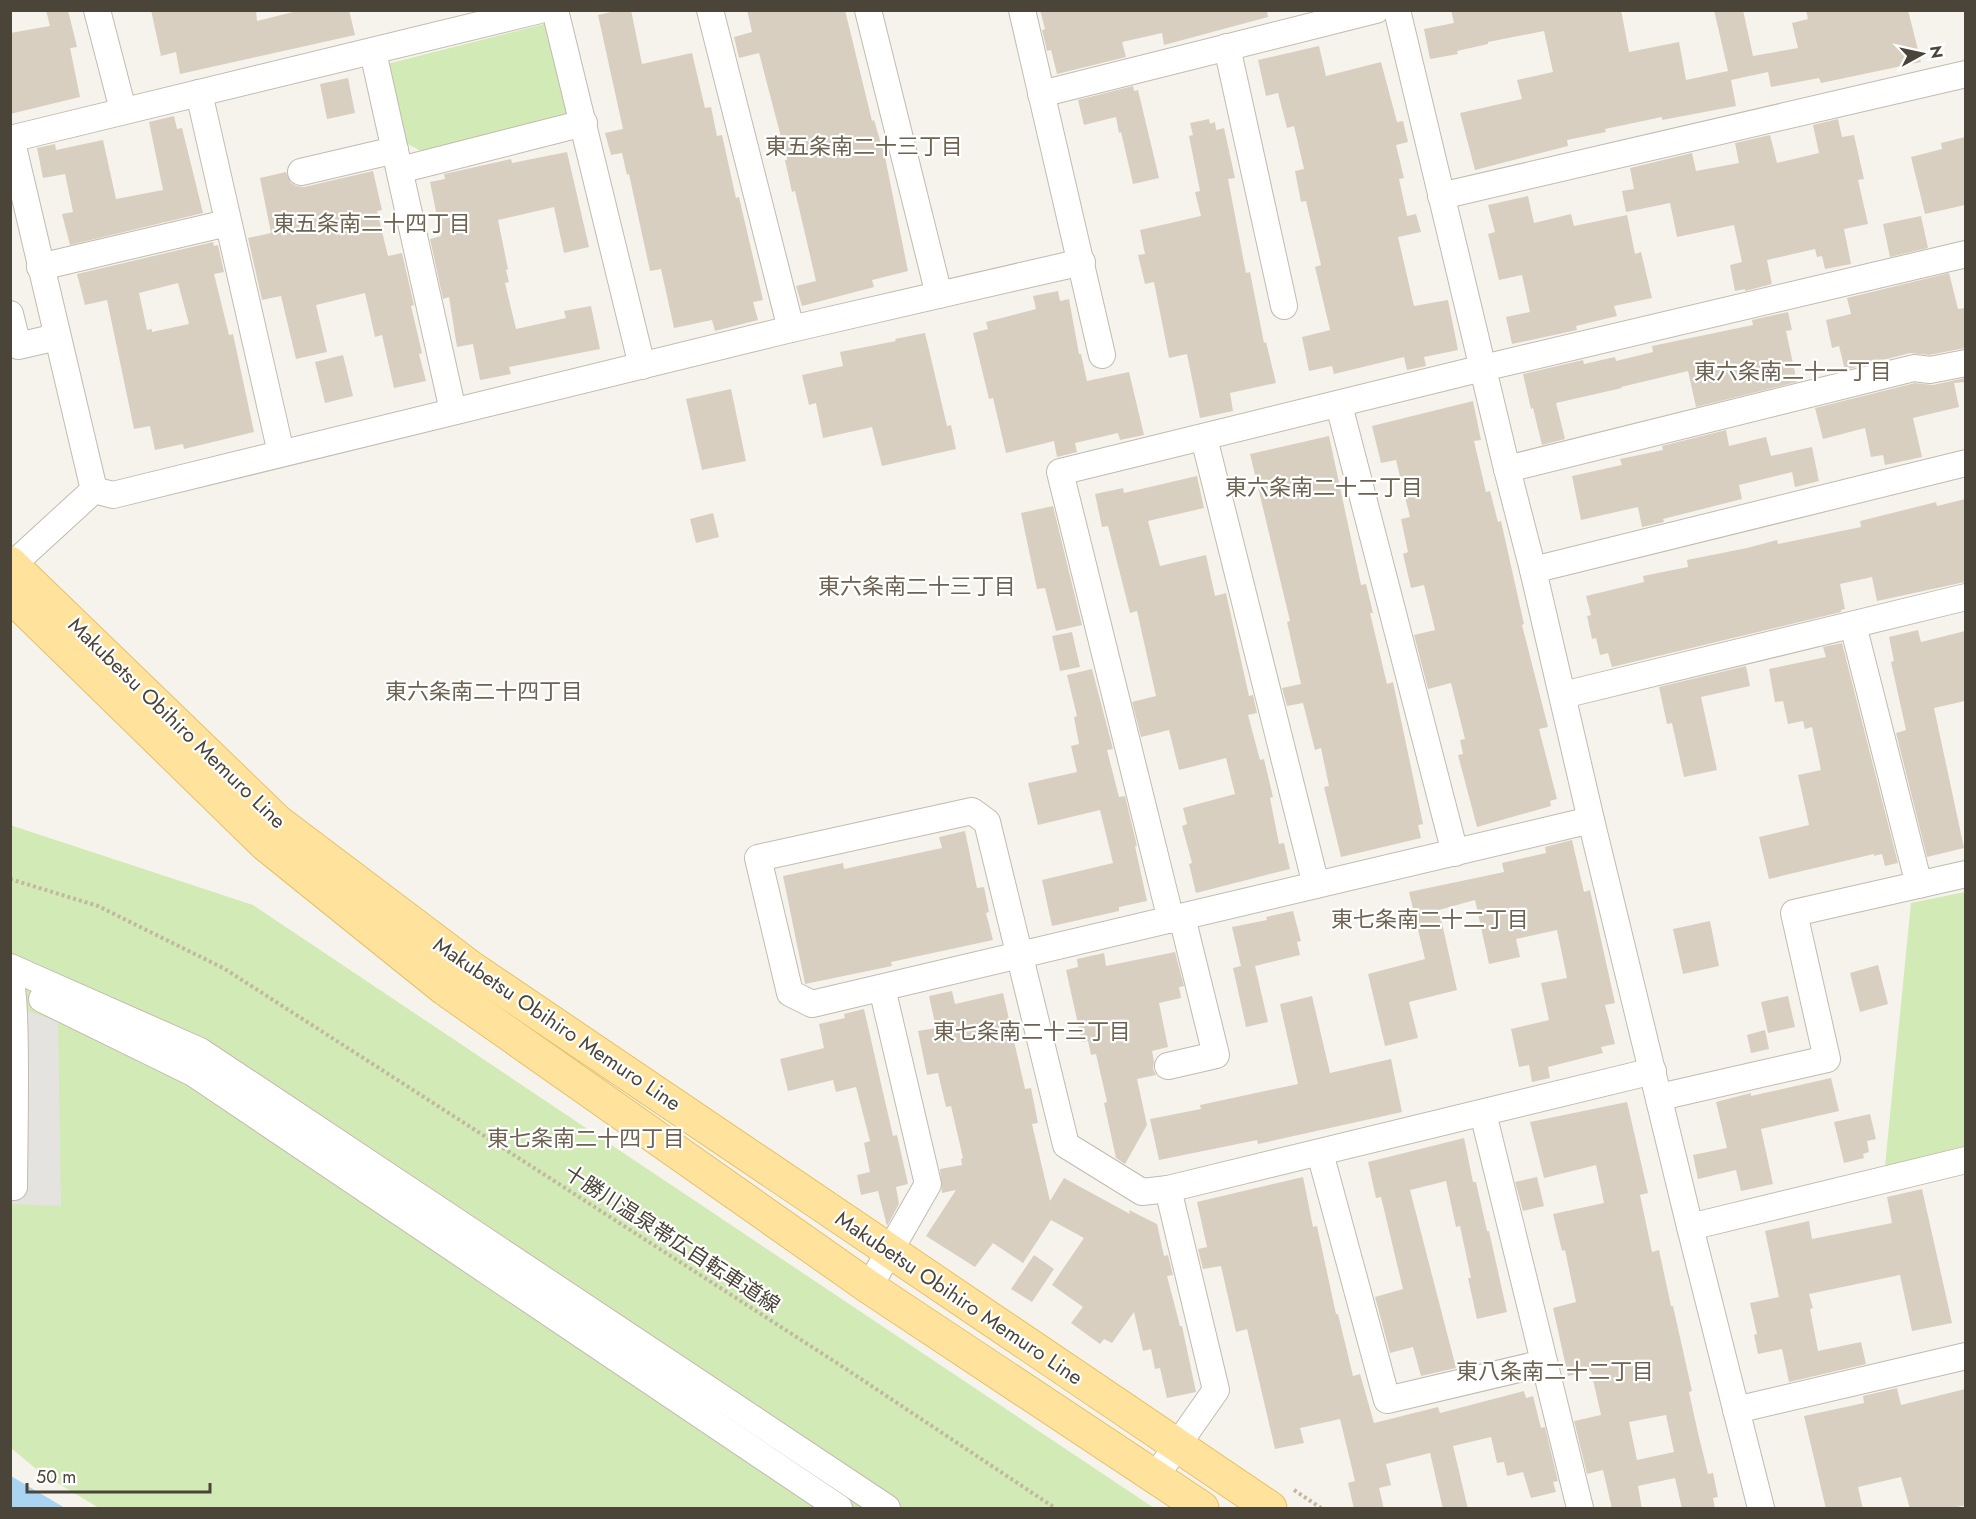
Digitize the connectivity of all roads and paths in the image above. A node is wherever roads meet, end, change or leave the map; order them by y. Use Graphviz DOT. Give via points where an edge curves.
graph roads {
  1 [pos="97,10"];
  2 [pos="540,10"];
  3 [pos="555,10"];
  4 [pos="710,10"];
  5 [pos="868,10"];
  6 [pos="1022,10"];
  7 [pos="1376,10"];
  8 [pos="1397,10"];
  9 [pos="1227,47"];
  10 [pos="373,52"];
  11 [pos="1965,74"];
  12 [pos="199,93"];
  13 [pos="1041,94"];
  14 [pos="123,110"];
  15 [pos="584,123"];
  16 [pos="11,138"];
  17 [pos="397,160"];
  18 [pos="301,172"];
  19 [pos="1441,196"];
  20 [pos="18,207"];
  21 [pos="227,223"];
  22 [pos="1965,254"];
  23 [pos="1082,262"];
  24 [pos="40,267"];
  25 [pos="939,296"];
  26 [pos="1284,306"];
  27 [pos="10,314"];
  28 [pos="791,329"];
  29 [pos="57,337"];
  30 [pos="1102,355"];
  31 [pos="1965,363"];
  32 [pos="642,366"];
  33 [pos="1483,368"];
  34 [pos="1339,405"];
  35 [pos="453,411"];
  36 [pos="1204,438"];
  37 [pos="281,453"];
  38 [pos="1965,463"];
  39 [pos="1507,469"];
  40 [pos="94,490"];
  41 [pos="1533,570"];
  42 [pos="11,572"];
  43 [pos="1965,597"];
  44 [pos="1853,625"];
  45 [pos="1563,695"];
  46 [pos="1591,820"];
  47 [pos="1455,853"];
  48 [pos="1965,874"];
  49 [pos="10,879"];
  50 [pos="1316,885"];
  51 [pos="1919,885"];
  52 [pos="1176,918"];
  53 [pos="1019,956"];
  54 [pos="11,980"];
  55 [pos="882,988"];
  56 [pos="12,1015"];
  57 [pos="1168,1066"];
  58 [pos="1653,1071"];
  59 [pos="1660,1096"];
  60 [pos="1483,1113"];
  61 [pos="1320,1153"];
  62 [pos="1965,1160"];
  63 [pos="10,1187"];
  64 [pos="1168,1189"];
  65 [pos="1690,1227"];
  66 [pos="890,1250"];
  67 [pos="868,1287"];
  68 [pos="1965,1356"];
  69 [pos="1545,1363"];
  70 [pos="1736,1410"];
  71 [pos="1178,1448"];
  72 [pos="1155,1477"];
  73 [pos="1280,1499"];
  74 [pos="839,1509"];
  75 [pos="887,1509"];
  76 [pos="1055,1509"];
  77 [pos="1202,1509"];
  78 [pos="1321,1509"];
  79 [pos="1580,1509"];
  80 [pos="1761,1509"];
  1 -- 14 [label="street"];
  2 -- 10 [label="street"];
  3 -- 15 [label="street"];
  4 -- 28 [label="street"];
  5 -- 25 [label="street"];
  6 -- 13 [label="street"];
  7 -- 9 [label="street"];
  8 -- 19 [label="street"];
  9 -- 13 [label="street"];
  9 -- 26 [label="street"];
  10 -- 12 [label="street"];
  10 -- 17 [label="street"];
  11 -- 19 [label="street"];
  12 -- 14 [label="street"];
  12 -- 21 [label="street"];
  13 -- 23 [label="street"];
  14 -- 16 [label="street"];
  15 -- 17 [label="street"];
  15 -- 32 [label="street"];
  16 -- 20 [label="street"];
  17 -- 18 [label="street"];
  17 -- 35 [label="street"];
  19 -- 33 [label="street"];
  20 -- 24 [label="street"];
  21 -- 24 [label="street"];
  21 -- 37 [label="street"];
  22 -- 33 [label="street"];
  23 -- 25 [label="street"];
  23 -- 30 [label="street"];
  24 -- 29 [label="street"];
  25 -- 28 [label="street"];
  27 -- 29 [label="street" via="18,346"];
  28 -- 32 [label="street"];
  29 -- 40 [label="street"];
  31 -- 39 [label="street" via="1930,370 1914,368"];
  32 -- 35 [label="street"];
  33 -- 34 [label="street"];
  33 -- 39 [label="street"];
  34 -- 36 [label="street"];
  34 -- 47 [label="street"];
  35 -- 37 [label="street"];
  36 -- 50 [label="street"];
  36 -- 52 [label="street" via="1060,472"];
  37 -- 40 [label="street" via="112,495"];
  38 -- 41 [label="street"];
  39 -- 41 [label="street"];
  40 -- 42 [label="street"];
  41 -- 45 [label="street"];
  42 -- 66 [label="main road, Makubetsu Obihiro Memuro Line" via="278,822 470,967"];
  42 -- 67 [label="main road, Makubetsu Obihiro Memuro Line" via="265,844 445,988"];
  43 -- 44 [label="street"];
  44 -- 45 [label="street"];
  44 -- 51 [label="street"];
  45 -- 46 [label="street"];
  46 -- 47 [label="street"];
  46 -- 58 [label="street"];
  47 -- 50 [label="street"];
  48 -- 51 [label="street"];
  49 -- 76 [label="path, 十勝川温泉帯広自転車道線" via="99,906 225,969 840,1365"];
  50 -- 52 [label="street"];
  51 -- 59 [label="street" via="1794,913 1827,1059"];
  52 -- 53 [label="street"];
  52 -- 57 [label="street" via="1216,1055"];
  53 -- 55 [label="street"];
  53 -- 55 [label="street" via="987,822 972,811 758,858 790,993 812,1004"];
  53 -- 64 [label="street" via="1066,1145 1143,1192"];
  54 -- 56 [label="street"];
  54 -- 74 [label="street" via="193,1072"];
  54 -- 75 [label="street" via="200,1051"];
  55 -- 66 [label="street" via="928,1184"];
  56 -- 63 [label="street" via="14,1187"];
  58 -- 59 [label="street"];
  58 -- 60 [label="street"];
  59 -- 65 [label="street"];
  60 -- 61 [label="street"];
  60 -- 69 [label="street"];
  61 -- 64 [label="street"];
  61 -- 69 [label="street" via="1387,1400"];
  62 -- 65 [label="street"];
  64 -- 71 [label="street" via="1216,1390"];
  65 -- 70 [label="street"];
  66 -- 67 [label="street"];
  66 -- 71 [label="main road, Makubetsu Obihiro Memuro Line"];
  67 -- 72 [label="main road, Makubetsu Obihiro Memuro Line"];
  68 -- 70 [label="street"];
  69 -- 79 [label="street"];
  70 -- 80 [label="street"];
  71 -- 72 [label="street"];
  71 -- 73 [label="main road, Makubetsu Obihiro Memuro Line"];
  72 -- 77 [label="main road, Makubetsu Obihiro Memuro Line"];
  73 -- 78 [label="path"];
}
